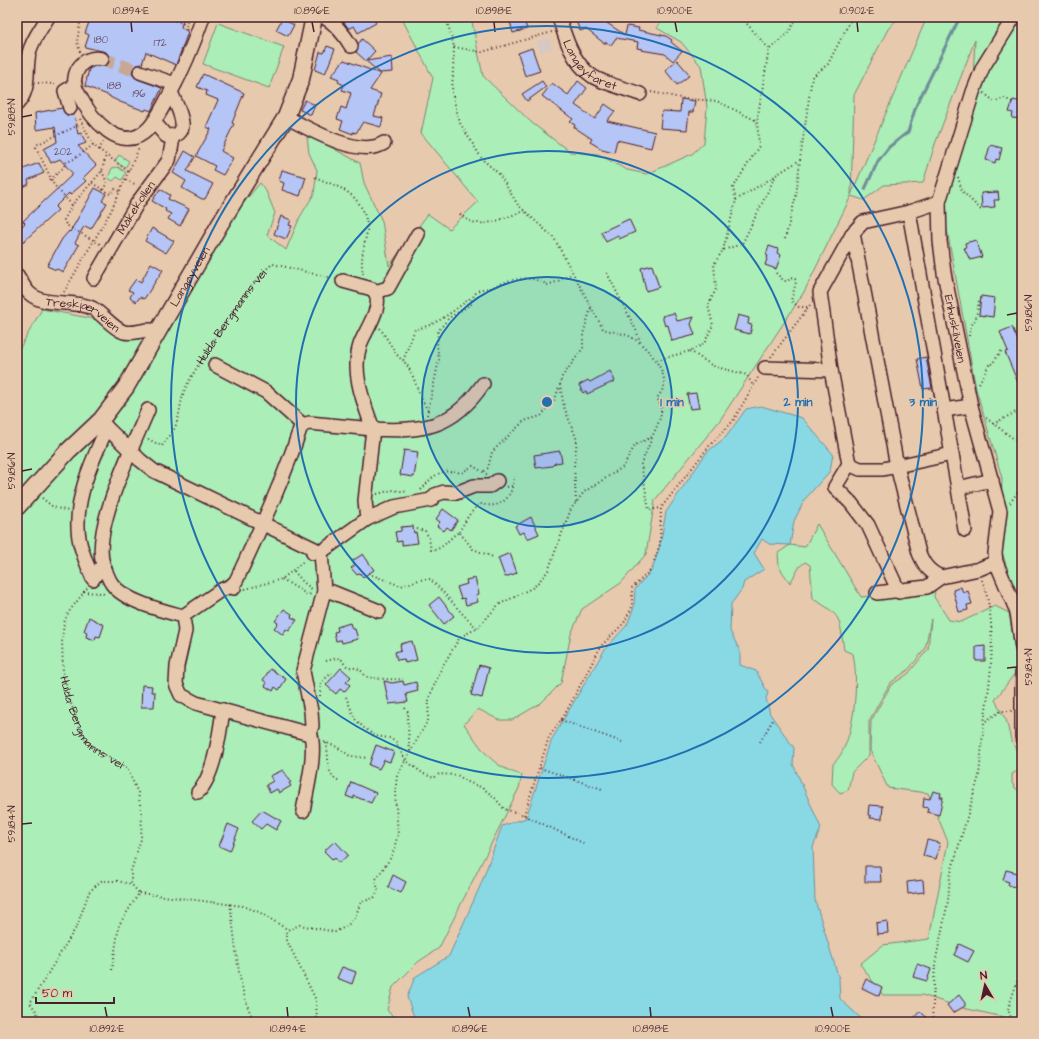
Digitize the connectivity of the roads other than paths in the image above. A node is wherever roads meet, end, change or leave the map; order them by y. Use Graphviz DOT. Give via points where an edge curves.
graph roads {
  1 [pos="48,17"];
  2 [pos="203,17"];
  3 [pos="314,17"];
  4 [pos="324,17"];
  5 [pos="1014,17"];
  6 [pos="561,23"];
  7 [pos="351,46"];
  8 [pos="102,59"];
  9 [pos="140,72"];
  10 [pos="75,83"];
  11 [pos="173,88"];
  12 [pos="640,94"];
  13 [pos="17,104"];
  14 [pos="70,108"];
  15 [pos="286,117"];
  16 [pos="154,122"];
  17 [pos="171,136"];
  18 [pos="384,143"];
  19 [pos="939,202"];
  20 [pos="909,212"];
  21 [pos="853,233"];
  22 [pos="418,234"];
  23 [pos="17,275"];
  24 [pos="94,278"];
  25 [pos="343,281"];
  26 [pos="375,292"];
  27 [pos="158,331"];
  28 [pos="215,365"];
  29 [pos="765,368"];
  30 [pos="831,370"];
  31 [pos="483,384"];
  32 [pos="971,406"];
  33 [pos="148,410"];
  34 [pos="944,410"];
  35 [pos="104,424"];
  36 [pos="303,425"];
  37 [pos="373,429"];
  38 [pos="131,452"];
  39 [pos="952,454"];
  40 [pos="849,464"];
  41 [pos="897,466"];
  42 [pos="992,480"];
  43 [pos="497,481"];
  44 [pos="958,488"];
  45 [pos="17,507"];
  46 [pos="366,519"];
  47 [pos="264,524"];
  48 [pos="965,530"];
  49 [pos="316,553"];
  50 [pos="996,562"];
  51 [pos="103,564"];
  52 [pos="941,578"];
  53 [pos="898,592"];
  54 [pos="877,593"];
  55 [pos="323,594"];
  56 [pos="379,611"];
  57 [pos="184,616"];
  58 [pos="1022,648"];
  59 [pos="1022,673"];
  60 [pos="223,710"];
  61 [pos="1021,711"];
  62 [pos="311,734"];
  63 [pos="1022,737"];
  64 [pos="198,792"];
  65 [pos="303,811"];
  1 -- 13 [label="street" via="31,46 25,94"];
  2 -- 11 [label="street" via="191,52"];
  3 -- 15 [label="main road, Langøyveien" via="301,78"];
  4 -- 7 [label="street" via="332,22"];
  5 -- 19 [label="street, Enhuskilveien" via="980,74"];
  6 -- 12 [label="street, Langøyfaret" via="568,45 592,76"];
  8 -- 10 [label="street" via="94,57 83,63 78,68"];
  9 -- 11 [label="street"];
  10 -- 14 [label="street" via="65,91"];
  10 -- 16 [label="street" via="82,100 110,133 122,138 137,136"];
  11 -- 16 [label="street"];
  11 -- 17 [label="street" via="183,122 180,132"];
  15 -- 18 [label="street" via="310,130 357,147 371,148"];
  15 -- 27 [label="main road, Langøyveien"];
  16 -- 17 [label="street" via="161,132"];
  17 -- 24 [label="street, Måkekollen" via="169,160 138,202"];
  19 -- 20 [label="street"];
  19 -- 32 [label="street, Enhuskilveien" via="944,273"];
  20 -- 21 [label="street" via="867,219"];
  20 -- 34 [label="street"];
  21 -- 30 [label="street" via="820,292"];
  21 -- 41 [label="street"];
  22 -- 26 [label="street" via="388,288"];
  23 -- 27 [label="street, Treskjærveien" via="28,292 38,299 84,305 100,313 122,331"];
  25 -- 26 [label="street"];
  26 -- 37 [label="street" via="377,307 356,360 362,393"];
  27 -- 35 [label="main road, Langøyveien"];
  28 -- 36 [label="street, Hulda Bergmanns vei" via="266,392"];
  29 -- 30 [label="street"];
  30 -- 40 [label="street"];
  31 -- 37 [label="street" via="469,404 437,424 417,429"];
  32 -- 34 [label="street"];
  32 -- 42 [label="street, Enhuskilveien"];
  33 -- 38 [label="street"];
  34 -- 39 [label="street"];
  35 -- 38 [label="street"];
  35 -- 45 [label="main road, Langøyveien"];
  35 -- 51 [label="street" via="83,489 78,515 78,538 93,579"];
  36 -- 37 [label="street" via="309,423"];
  36 -- 47 [label="street"];
  37 -- 46 [label="street" via="365,501"];
  38 -- 47 [label="street" via="154,471"];
  38 -- 51 [label="street" via="106,514 101,548"];
  39 -- 41 [label="street"];
  39 -- 44 [label="street"];
  40 -- 41 [label="street" via="860,469"];
  40 -- 53 [label="street" via="835,488 868,525"];
  41 -- 52 [label="street" via="924,566"];
  42 -- 44 [label="street"];
  42 -- 50 [label="street, Enhuskilveien" via="1000,511"];
  43 -- 46 [label="street" via="490,486 474,486 456,493 444,492 431,500 394,507"];
  44 -- 48 [label="street"];
  46 -- 49 [label="street"];
  47 -- 49 [label="street"];
  47 -- 57 [label="street" via="233,587 221,590"];
  49 -- 55 [label="street"];
  50 -- 52 [label="street"];
  50 -- 58 [label="street, Enhuskilveien" via="1017,612"];
  51 -- 57 [label="street" via="113,585 129,596 159,610"];
  52 -- 53 [label="street" via="927,587"];
  53 -- 54 [label="street"];
  55 -- 56 [label="street" via="332,592"];
  55 -- 62 [label="street" via="303,671"];
  57 -- 60 [label="street" via="185,631 176,676 179,692 184,698"];
  59 -- 61 [label="street"];
  60 -- 62 [label="street"];
  60 -- 64 [label="street" via="207,779 204,787"];
  61 -- 63 [label="street"];
  62 -- 65 [label="street" via="312,759"];
}
